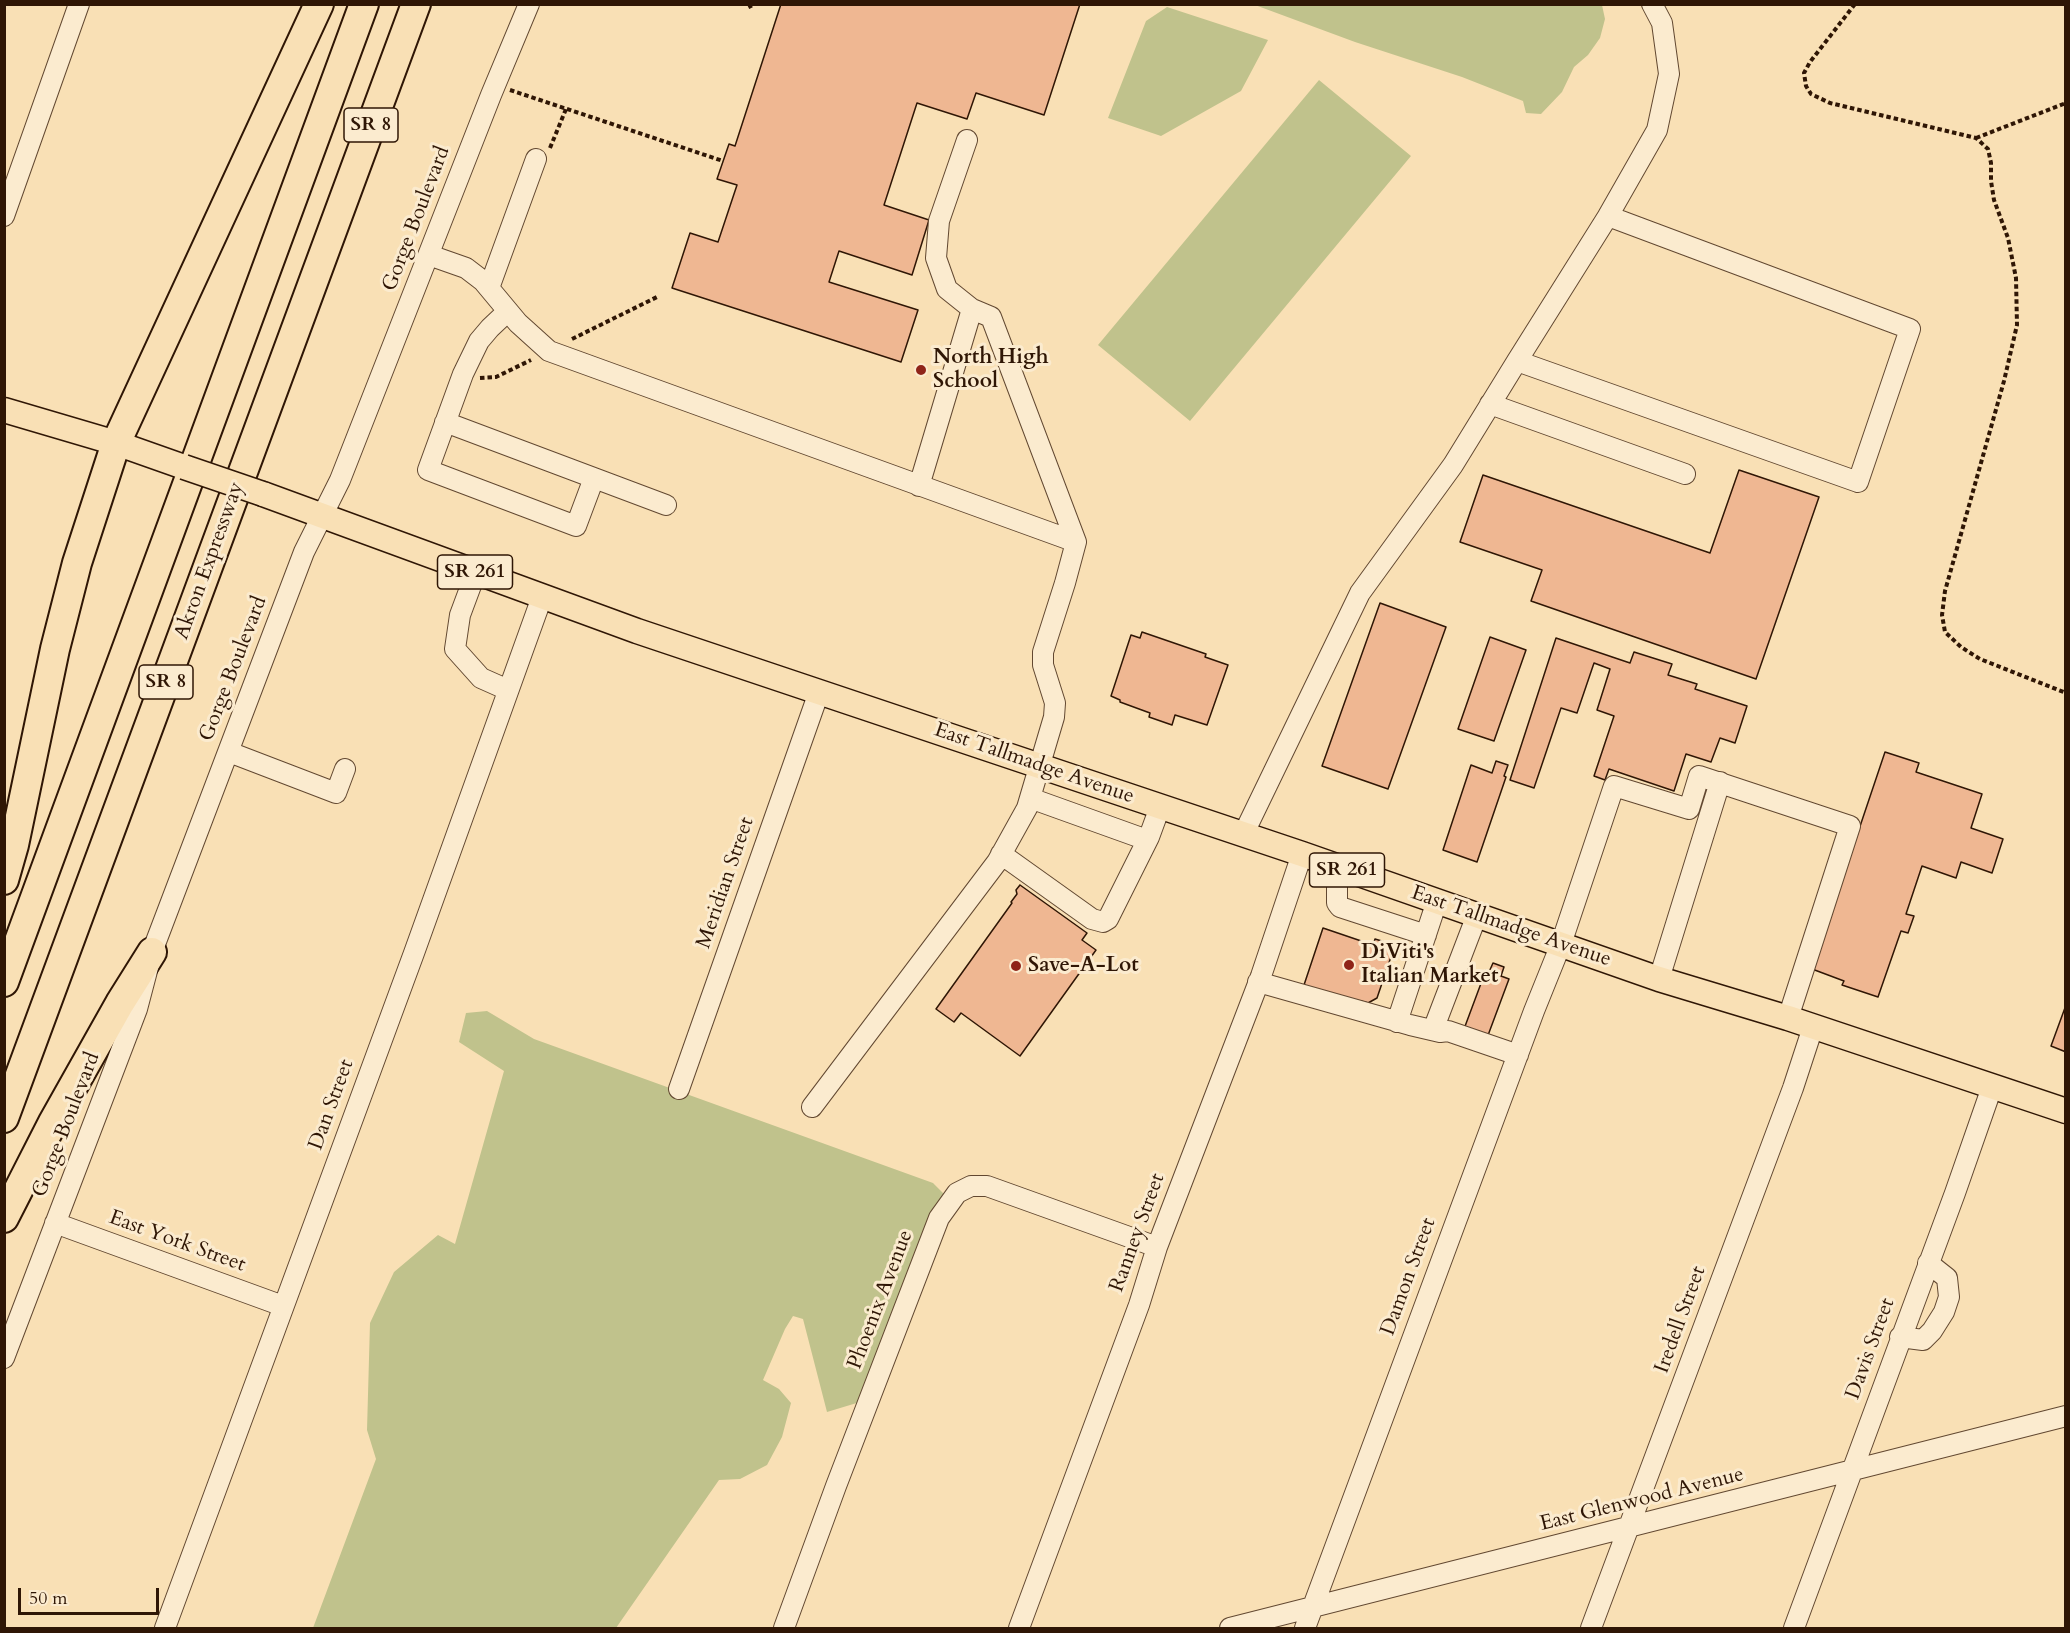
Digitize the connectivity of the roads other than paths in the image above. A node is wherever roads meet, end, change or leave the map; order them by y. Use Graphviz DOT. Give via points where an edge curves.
graph roads {
  1 [pos="79,4"];
  2 [pos="319,4"];
  3 [pos="364,4"];
  4 [pos="416,4"];
  5 [pos="529,4"];
  6 [pos="1652,4"];
  7 [pos="967,140"];
  8 [pos="537,159"];
  9 [pos="4,216"];
  10 [pos="1608,216"];
  11 [pos="429,255"];
  12 [pos="489,288"];
  13 [pos="972,309"];
  14 [pos="508,311"];
  15 [pos="1517,361"];
  16 [pos="1490,405"];
  17 [pos="4,410"];
  18 [pos="445,422"];
  19 [pos="116,443"];
  20 [pos="1685,474"];
  21 [pos="594,478"];
  22 [pos="919,486"];
  23 [pos="666,505"];
  24 [pos="322,514"];
  25 [pos="1076,542"];
  26 [pos="476,572"];
  27 [pos="542,597"];
  28 [pos="507,690"];
  29 [pos="819,692"];
  30 [pos="229,752"];
  31 [pos="1040,766"];
  32 [pos="345,769"];
  33 [pos="1720,782"];
  34 [pos="1030,798"];
  35 [pos="1160,807"];
  36 [pos="1243,835"];
  37 [pos="1148,840"];
  38 [pos="1001,854"];
  39 [pos="1302,854"];
  40 [pos="1337,866"];
  41 [pos="4,880"];
  42 [pos="1437,901"];
  43 [pos="1477,915"];
  44 [pos="1426,935"];
  45 [pos="1561,944"];
  46 [pos="152,952"];
  47 [pos="1659,979"];
  48 [pos="4,982"];
  49 [pos="1258,982"];
  50 [pos="1788,1018"];
  51 [pos="1397,1022"];
  52 [pos="1813,1027"];
  53 [pos="1441,1031"];
  54 [pos="1518,1055"];
  55 [pos="1992,1087"];
  56 [pos="679,1089"];
  57 [pos="812,1107"];
  58 [pos="2066,1111"];
  59 [pos="4,1118"];
  60 [pos="4,1218"];
  61 [pos="55,1223"];
  62 [pos="1157,1247"];
  63 [pos="1928,1263"];
  64 [pos="283,1306"];
  65 [pos="1900,1337"];
  66 [pos="4,1358"];
  67 [pos="2066,1416"];
  68 [pos="1852,1470"];
  69 [pos="1630,1528"];
  70 [pos="1313,1607"];
  71 [pos="165,1629"];
  72 [pos="784,1629"];
  73 [pos="1019,1629"];
  74 [pos="1230,1629"];
  75 [pos="1305,1629"];
  76 [pos="1591,1629"];
  77 [pos="1794,1629"];
  1 -- 9 [label="street"];
  2 -- 19 [label="highway"];
  3 -- 48 [label="highway, SR 8"];
  4 -- 59 [label="highway, Akron Expressway / SR 8"];
  5 -- 11 [label="street, Gorge Boulevard"];
  6 -- 10 [label="street" via="1662,23 1669,74 1657,130"];
  7 -- 13 [label="street" via="939,222 936,258 947,289"];
  8 -- 12 [label="street"];
  10 -- 15 [label="street"];
  10 -- 15 [label="street" via="1910,329 1858,482"];
  11 -- 12 [label="street" via="466,268"];
  11 -- 24 [label="street, Gorge Boulevard" via="340,480"];
  12 -- 14 [label="street"];
  13 -- 22 [label="street"];
  13 -- 25 [label="street" via="991,317"];
  14 -- 18 [label="street" via="479,341"];
  14 -- 22 [label="street" via="549,351"];
  15 -- 16 [label="street"];
  16 -- 20 [label="street"];
  16 -- 36 [label="street" via="1453,465 1360,593"];
  17 -- 19 [label="main road, East Tallmadge Avenue / SR 261"];
  18 -- 21 [label="street"];
  18 -- 21 [label="street" via="428,470 576,526"];
  19 -- 24 [label="main road, East Tallmadge Avenue / SR 261, bridge"];
  19 -- 41 [label="highway" via="76,564"];
  21 -- 23 [label="street"];
  22 -- 25 [label="street"];
  24 -- 26 [label="main road, East Tallmadge Avenue / SR 261"];
  24 -- 30 [label="street, Gorge Boulevard"];
  25 -- 31 [label="street" via="1042,652 1054,717"];
  26 -- 27 [label="main road, East Tallmadge Avenue / SR 261"];
  26 -- 28 [label="street" via="460,615 455,649 481,678"];
  27 -- 28 [label="street, Dan Street"];
  27 -- 29 [label="main road, East Tallmadge Avenue / SR 261"];
  28 -- 64 [label="street, Dan Street"];
  29 -- 31 [label="main road, East Tallmadge Avenue / SR 261"];
  29 -- 56 [label="street, Meridian Street"];
  30 -- 32 [label="street" via="336,793"];
  30 -- 46 [label="street, Gorge Boulevard"];
  31 -- 34 [label="street"];
  31 -- 35 [label="main road, East Tallmadge Avenue / SR 261"];
  33 -- 45 [label="street, Damon Street" via="1699,776 1689,809 1614,786"];
  33 -- 47 [label="street"];
  33 -- 50 [label="street" via="1850,826"];
  34 -- 37 [label="street"];
  34 -- 38 [label="street"];
  35 -- 36 [label="main road, East Tallmadge Avenue / SR 261"];
  35 -- 37 [label="street"];
  36 -- 39 [label="main road, East Tallmadge Avenue / SR 261"];
  37 -- 38 [label="street" via="1103,922 1092,919"];
  38 -- 57 [label="street"];
  39 -- 40 [label="main road, East Tallmadge Avenue / SR 261"];
  39 -- 49 [label="street, Ranney Street"];
  40 -- 42 [label="main road, East Tallmadge Avenue / SR 261"];
  40 -- 44 [label="street" via="1340,908"];
  42 -- 43 [label="main road, East Tallmadge Avenue / SR 261"];
  42 -- 44 [label="street"];
  43 -- 45 [label="main road, East Tallmadge Avenue / SR 261"];
  43 -- 53 [label="street"];
  44 -- 51 [label="street"];
  45 -- 47 [label="main road, East Tallmadge Avenue / SR 261"];
  45 -- 54 [label="street, Damon Street"];
  46 -- 60 [label="highway" via="53,1122"];
  46 -- 61 [label="street, Gorge Boulevard" via="137,1009"];
  47 -- 50 [label="main road, East Tallmadge Avenue / SR 261"];
  49 -- 51 [label="street"];
  49 -- 62 [label="street, Ranney Street"];
  50 -- 52 [label="main road, East Tallmadge Avenue / SR 261"];
  51 -- 53 [label="street"];
  52 -- 55 [label="main road, East Tallmadge Avenue / SR 261"];
  52 -- 69 [label="street, Iredell Street"];
  53 -- 54 [label="street"];
  54 -- 70 [label="street, Damon Street"];
  55 -- 58 [label="main road, East Tallmadge Avenue / SR 261"];
  55 -- 63 [label="street, Davis Street"];
  61 -- 64 [label="street, East York Street"];
  61 -- 66 [label="street, Gorge Boulevard"];
  62 -- 72 [label="street, Phoenix Avenue" via="987,1186 971,1186 957,1193 939,1218"];
  62 -- 73 [label="street, Ranney Street"];
  63 -- 65 [label="street, Davis Street"];
  63 -- 65 [label="street" via="1947,1278 1949,1297 1944,1312 1923,1340"];
  64 -- 71 [label="street, Dan Street"];
  65 -- 68 [label="street, Davis Street"];
  67 -- 68 [label="street, East Glenwood Avenue"];
  68 -- 69 [label="street, East Glenwood Avenue"];
  68 -- 77 [label="street, Davis Street"];
  69 -- 70 [label="street, East Glenwood Avenue"];
  69 -- 76 [label="street, Iredell Street"];
  70 -- 74 [label="street, East Glenwood Avenue"];
  70 -- 75 [label="street, Damon Street"];
}
